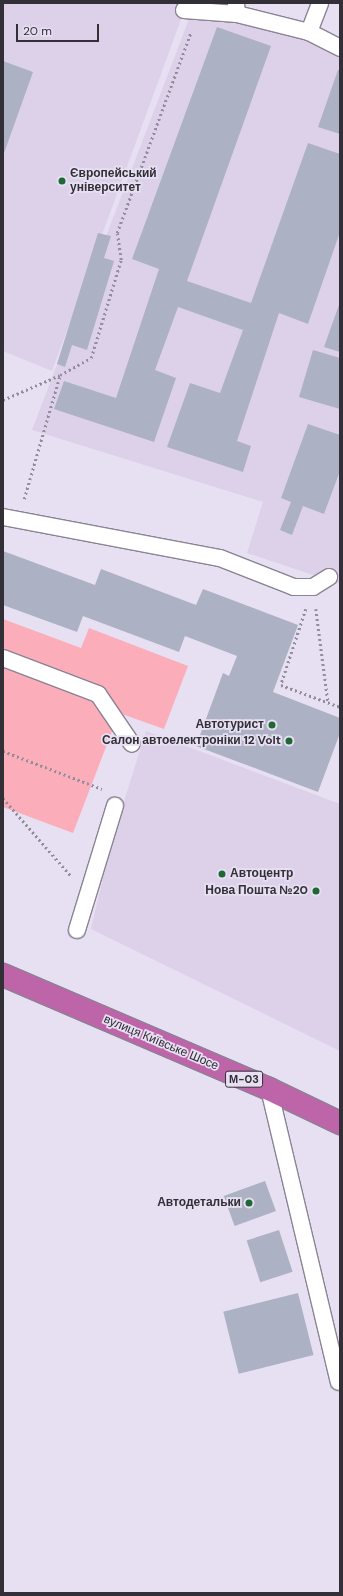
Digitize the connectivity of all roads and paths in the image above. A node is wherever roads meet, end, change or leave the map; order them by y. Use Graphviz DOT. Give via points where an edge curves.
graph roads {
  1 [pos="320,3"];
  2 [pos="237,9"];
  3 [pos="191,11"];
  4 [pos="310,32"];
  5 [pos="340,48"];
  6 [pos="60,375"];
  7 [pos="3,400"];
  8 [pos="10,518"];
  9 [pos="328,577"];
  10 [pos="313,587"];
  11 [pos="3,658"];
  12 [pos="328,702"];
  13 [pos="340,707"];
  14 [pos="132,744"];
  15 [pos="3,751"];
  16 [pos="3,798"];
  17 [pos="115,806"];
  18 [pos="88,895"];
  19 [pos="77,930"];
  20 [pos="3,975"];
  21 [pos="269,1089"];
  22 [pos="340,1123"];
  23 [pos="339,1382"];
  1 -- 4 [label="lane"];
  2 -- 3 [label="lane"];
  2 -- 4 [label="lane"];
  3 -- 6 [label="path" via="117,233 120,260 91,358"];
  4 -- 5 [label="lane"];
  6 -- 7 [label="path"];
  6 -- 8 [label="path"];
  8 -- 10 [label="lane" via="220,558 294,587"];
  9 -- 10 [label="lane"];
  10 -- 12 [label="path"];
  10 -- 12 [label="path" via="281,685"];
  11 -- 14 [label="lane" via="98,694"];
  12 -- 13 [label="path"];
  15 -- 17 [label="path" via="101,788"];
  16 -- 18 [label="path"];
  17 -- 18 [label="lane"];
  18 -- 19 [label="lane"];
  20 -- 21 [label="highway, вулиця Київське Шосе / М-03"];
  21 -- 22 [label="highway, вулиця Київське Шосе / М-03"];
  21 -- 23 [label="lane"];
}
